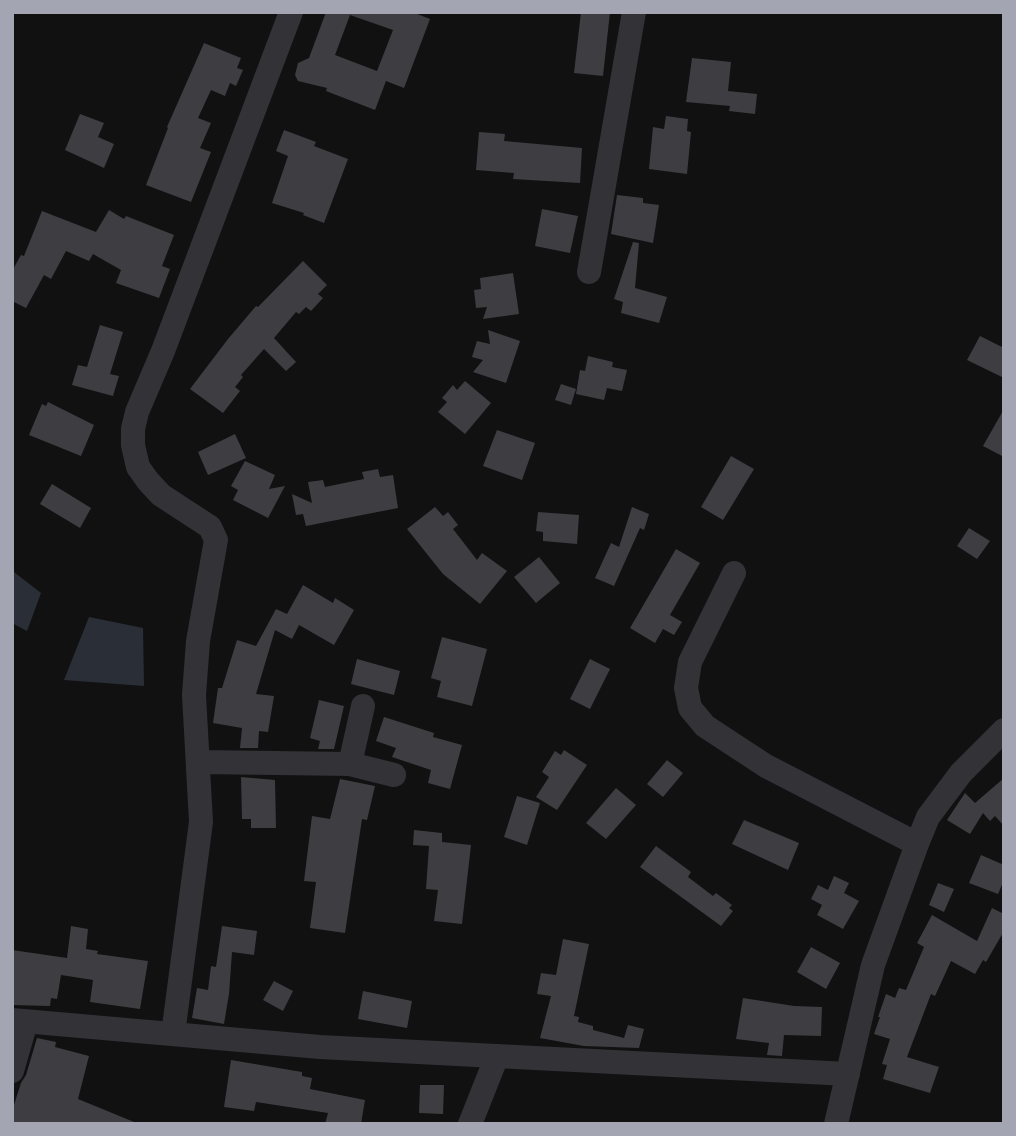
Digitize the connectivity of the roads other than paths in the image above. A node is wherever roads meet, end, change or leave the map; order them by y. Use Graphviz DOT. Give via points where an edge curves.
graph roads {
  1 [pos="291,12"];
  2 [pos="634,12"];
  3 [pos="589,272"];
  4 [pos="734,573"];
  5 [pos="363,706"];
  6 [pos="1004,730"];
  7 [pos="199,762"];
  8 [pos="350,764"];
  9 [pos="394,775"];
  10 [pos="917,844"];
  11 [pos="19,1021"];
  12 [pos="173,1034"];
  13 [pos="497,1056"];
  14 [pos="12,1070"];
  15 [pos="848,1074"];
  16 [pos="470,1124"];
  17 [pos="836,1124"];
  1 -- 7 [label="street" via="133,429 138,467 148,481 160,495 210,527 216,540 198,641 194,695"];
  2 -- 3 [label="street"];
  4 -- 10 [label="street" via="690,662 686,688 690,708 705,726 766,766"];
  5 -- 8 [label="street"];
  6 -- 10 [label="street" via="961,773 928,817"];
  7 -- 8 [label="street"];
  7 -- 12 [label="street" via="201,822"];
  8 -- 9 [label="street"];
  10 -- 15 [label="street" via="873,965"];
  11 -- 12 [label="street"];
  11 -- 14 [label="street"];
  12 -- 13 [label="street"];
  13 -- 15 [label="street"];
  13 -- 16 [label="street"];
  15 -- 17 [label="street"];
}
